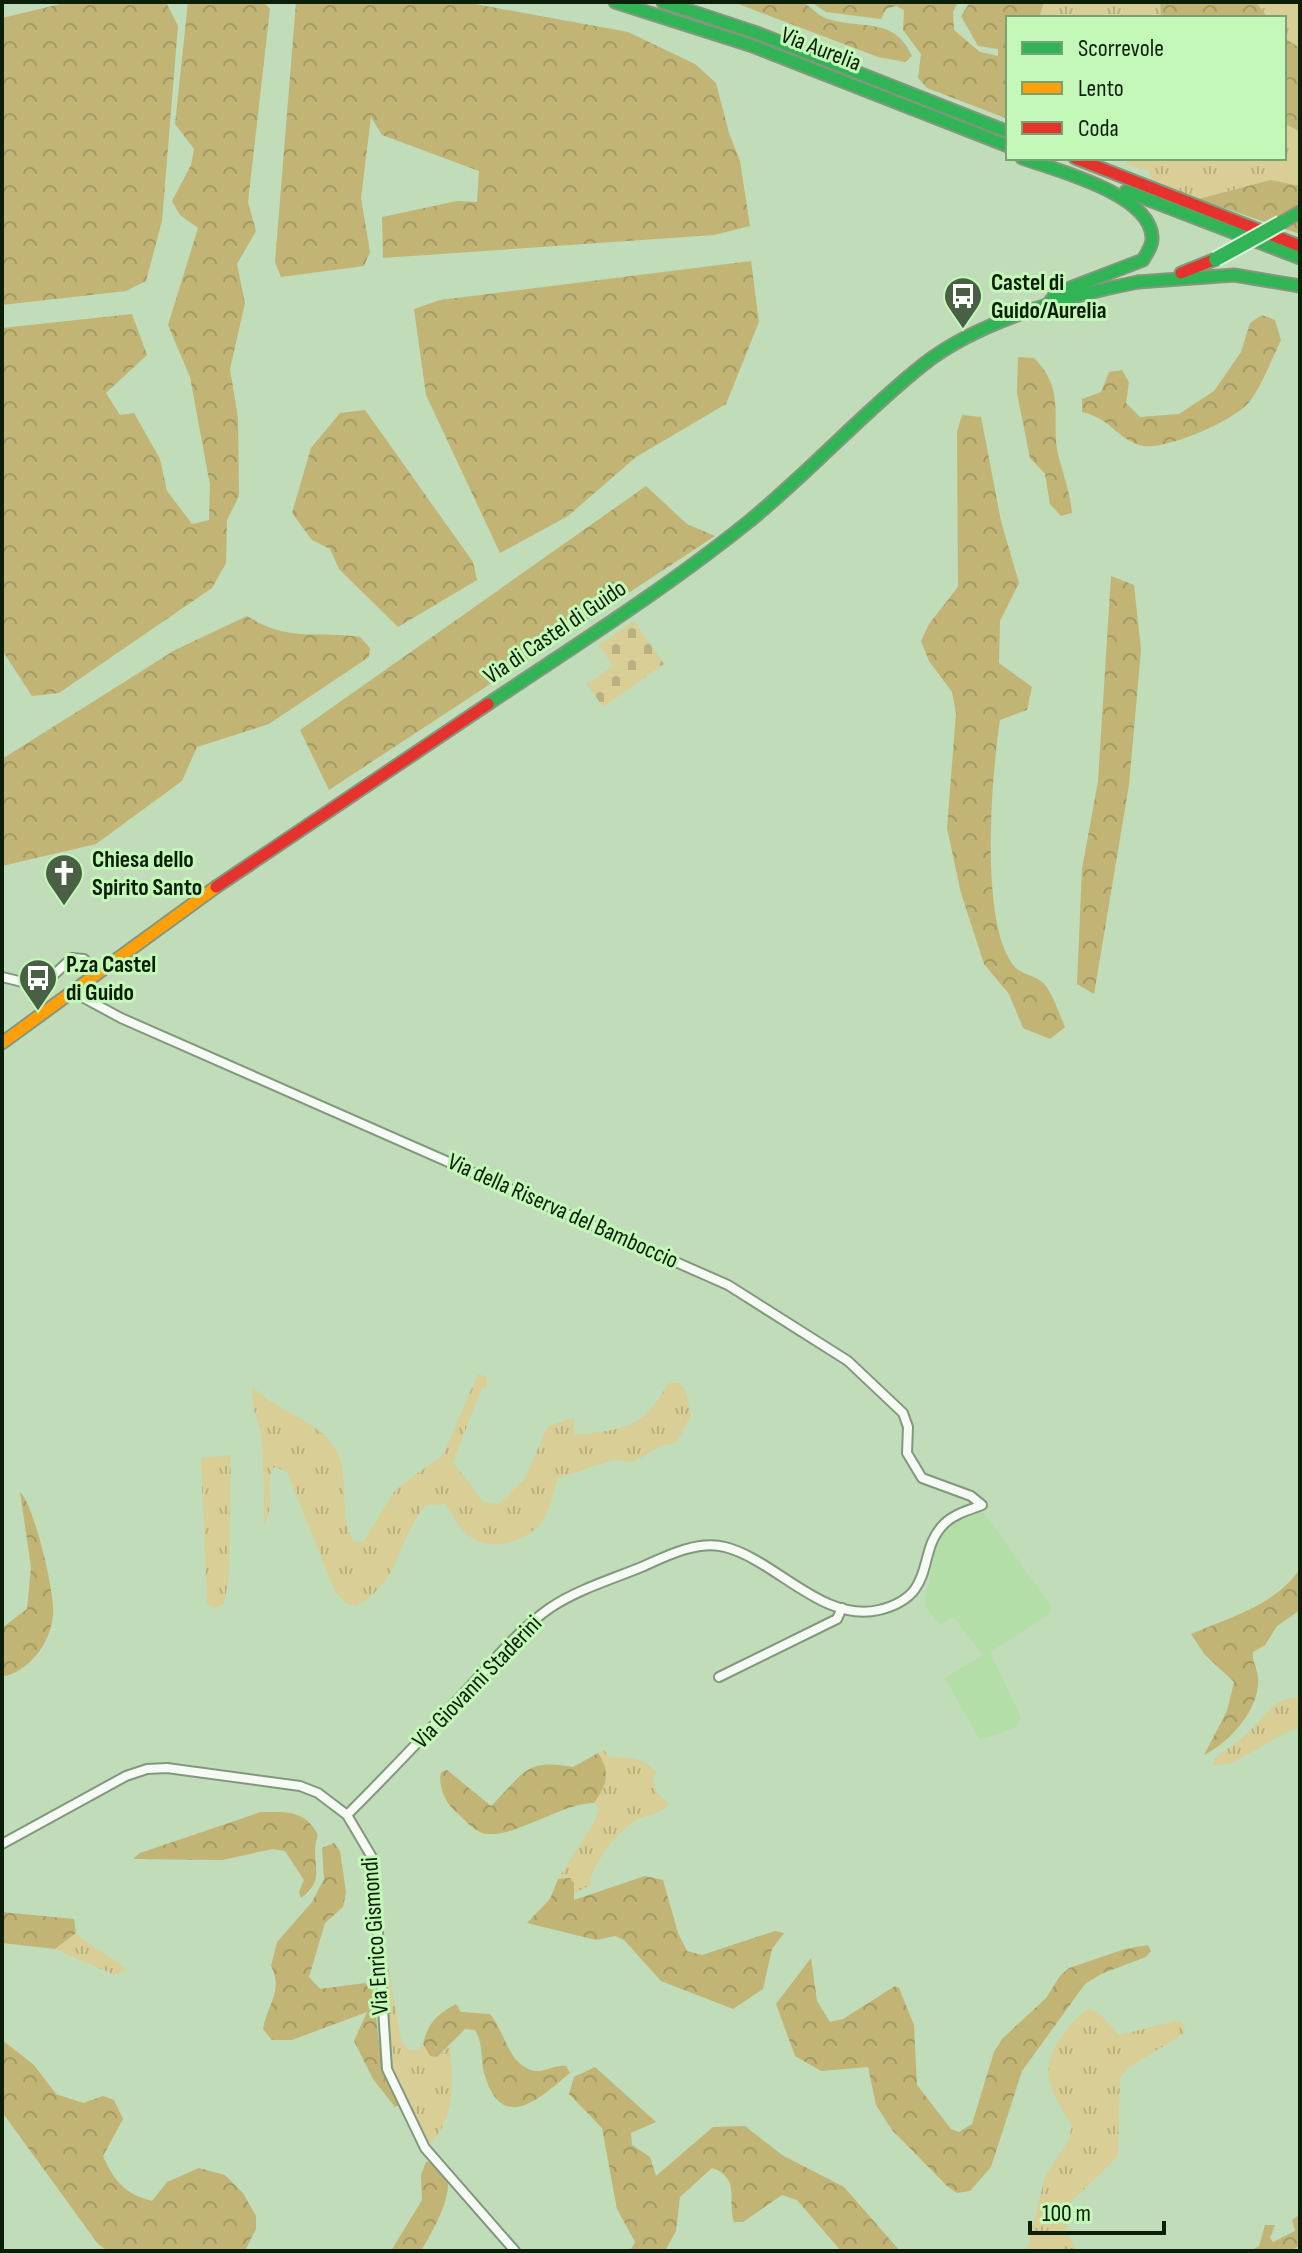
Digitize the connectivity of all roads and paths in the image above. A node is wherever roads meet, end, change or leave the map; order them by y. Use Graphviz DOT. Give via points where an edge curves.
graph roads {
  1 [pos="615,2"];
  2 [pos="663,2"];
  3 [pos="932,116"];
  4 [pos="1006,131"];
  5 [pos="1006,145"];
  6 [pos="1006,151"];
  7 [pos="1027,160"];
  8 [pos="1045,160"];
  9 [pos="1080,160"];
  10 [pos="1300,212"];
  11 [pos="1300,246"];
  12 [pos="1300,258"];
  13 [pos="1138,282"];
  14 [pos="1300,286"];
  15 [pos="1049,303"];
  16 [pos="95,973"];
  17 [pos="2,977"];
  18 [pos="73,992"];
  19 [pos="2,1043"];
  20 [pos="982,1505"];
  21 [pos="842,1608"];
  22 [pos="719,1677"];
  23 [pos="347,1815"];
  24 [pos="2,1844"];
  25 [pos="515,2251"];
  1 -- 3 [label="main road, Via Aurelia" via="738,41"];
  2 -- 4 [label="main road, Via Aurelia" via="757,33"];
  3 -- 5 [label="main road, Via Aurelia"];
  3 -- 6 [label="main road" via="942,126"];
  7 -- 15 [label="main road" via="1129,200 1146,214 1154,231 1151,251 1143,260 1057,293"];
  8 -- 12 [label="main road"];
  9 -- 11 [label="main road"];
  10 -- 13 [label="main road, bridge" via="1216,259"];
  13 -- 14 [label="main road" via="1234,275"];
  13 -- 15 [label="main road, Via di Castel di Guido"];
  15 -- 16 [label="main road, Via di Castel di Guido" via="1007,318 926,362 751,520 686,571"];
  16 -- 17 [label="street" via="84,959 72,958 35,985"];
  16 -- 18 [label="main road, Via di Castel di Guido"];
  18 -- 19 [label="main road, Via di Castel di Guido"];
  18 -- 20 [label="street, Via della Riserva del Bamboccio" via="121,1018 728,1285 848,1361 903,1413 907,1453 922,1478"];
  20 -- 21 [label="street, Via Giovanni Staderini" via="941,1527 925,1573 905,1598 876,1610"];
  21 -- 22 [label="street" via="837,1619"];
  21 -- 23 [label="street, Via Giovanni Staderini" via="725,1547 695,1547 652,1562 542,1614"];
  23 -- 24 [label="street, Via Enrico Gismondi" via="300,1786 152,1768 126,1776"];
  23 -- 25 [label="street, Via Enrico Gismondi" via="373,1859 387,2069 425,2148"];
}
